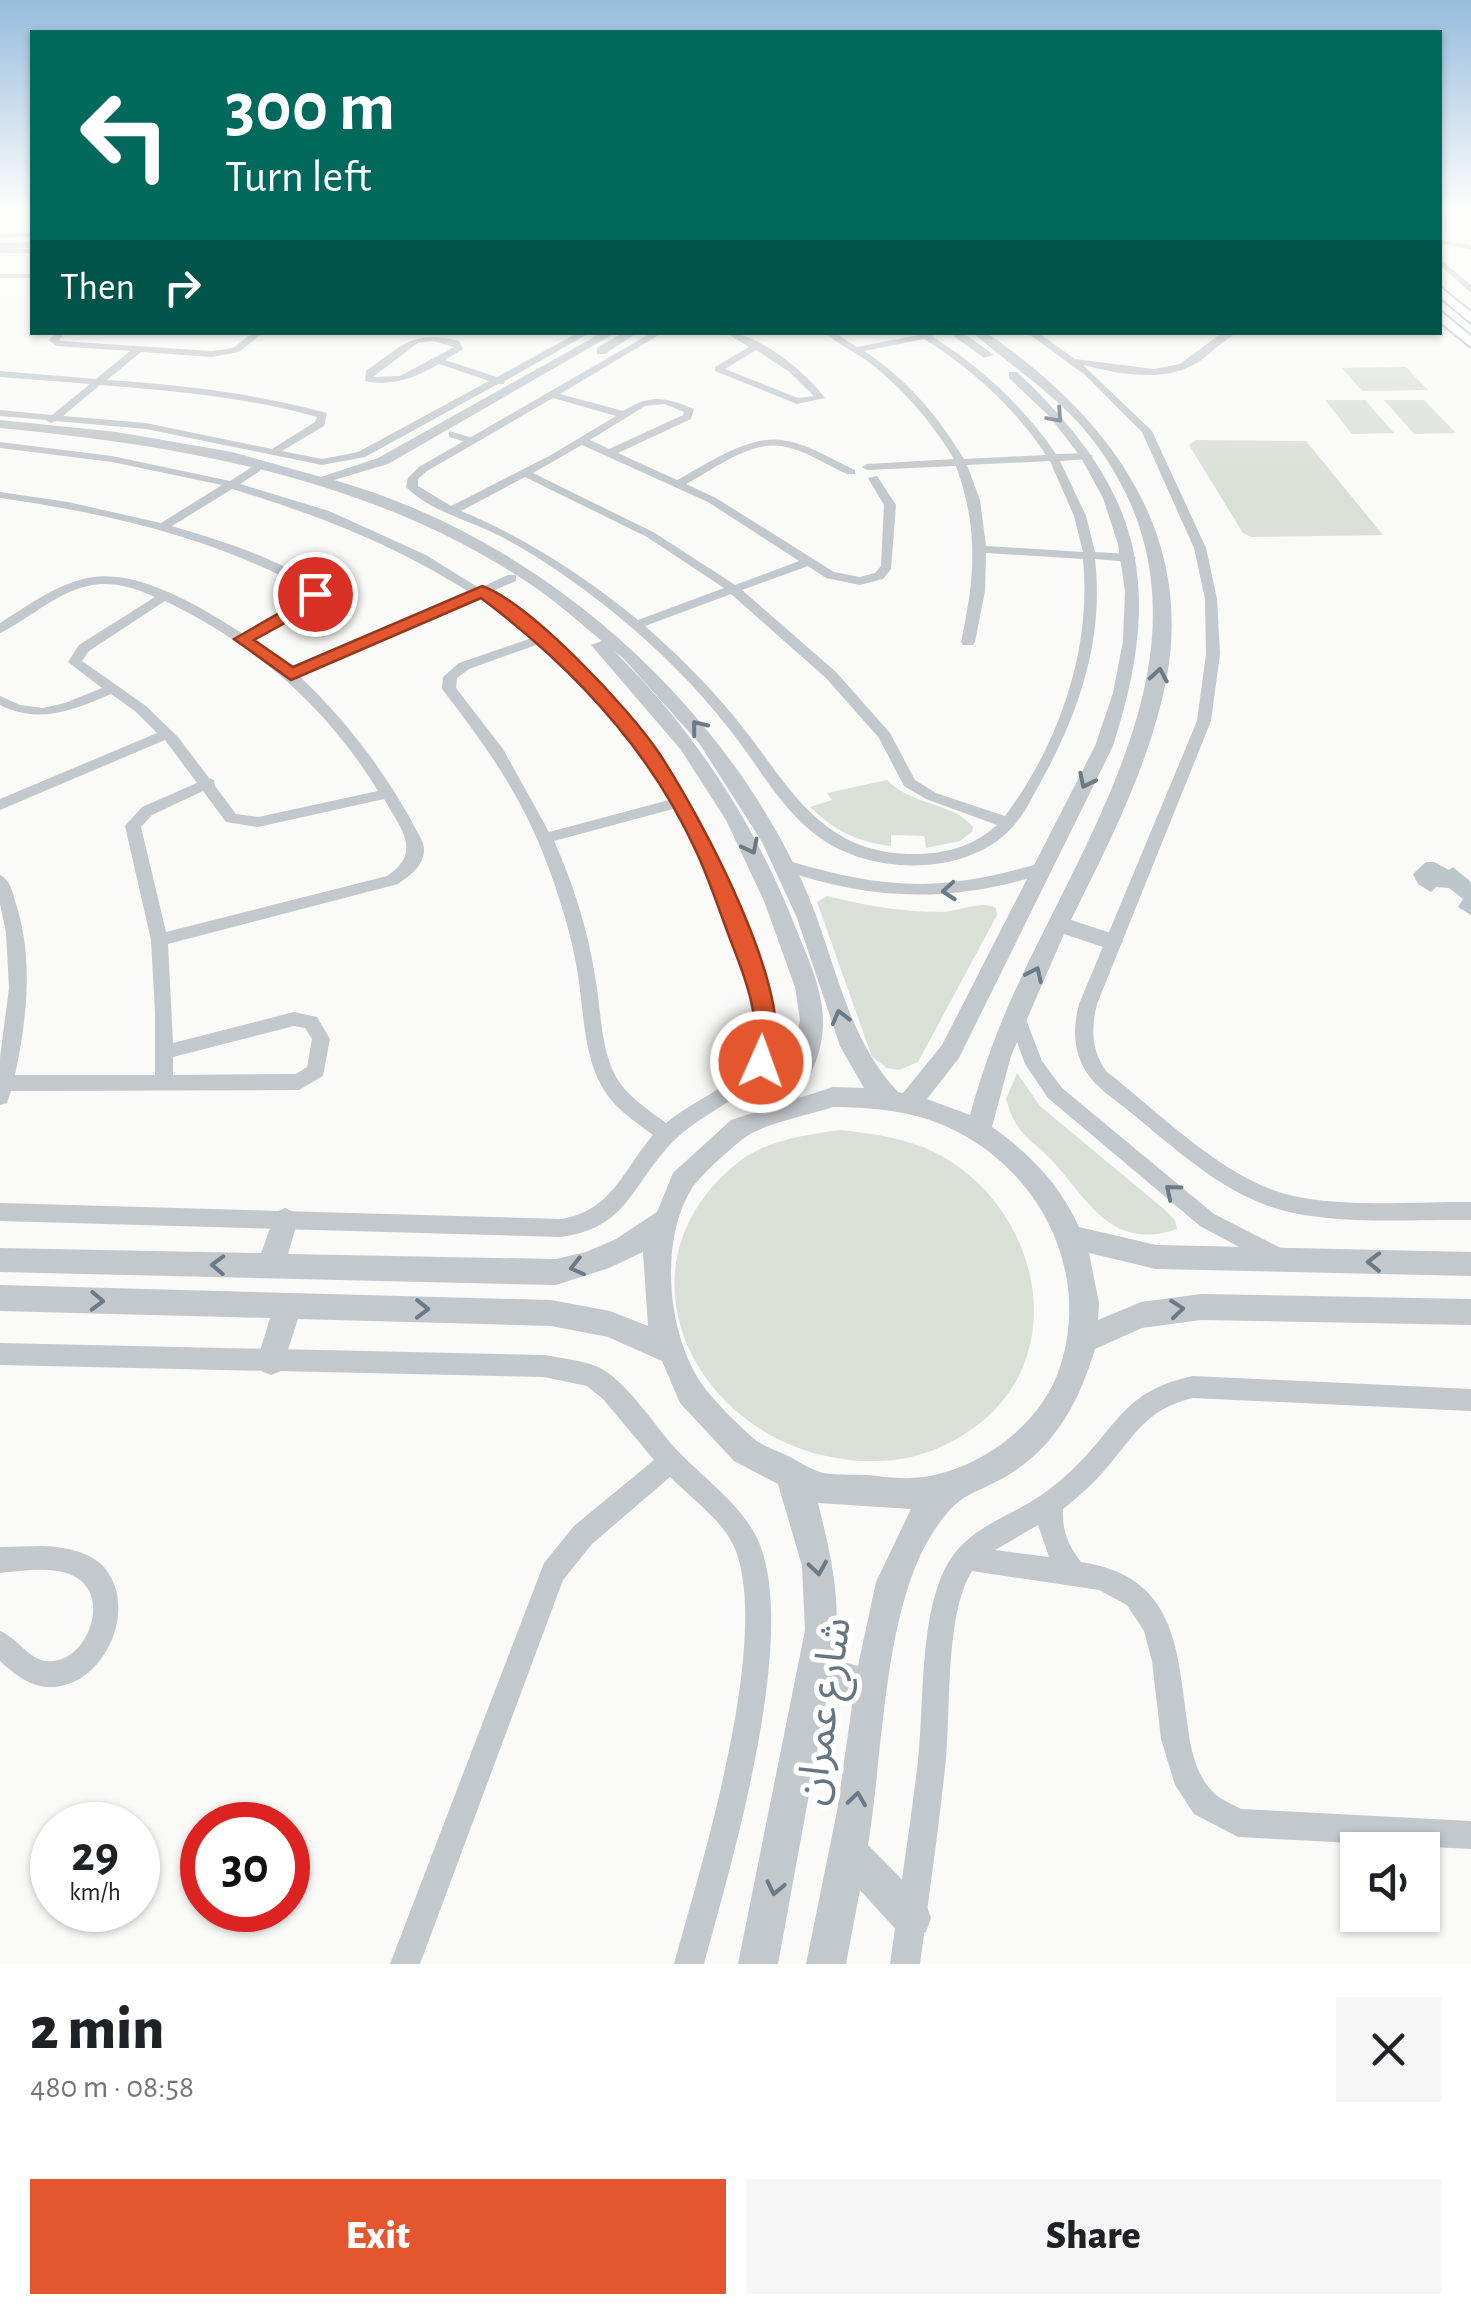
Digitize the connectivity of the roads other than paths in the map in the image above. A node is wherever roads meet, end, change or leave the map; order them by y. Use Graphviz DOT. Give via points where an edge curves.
graph roads {
  1 [pos="1452,302"];
  2 [pos="1442,319"];
  3 [pos="1471,319"];
  4 [pos="59,335"];
  5 [pos="255,335"];
  6 [pos="582,335"];
  7 [pos="607,335"];
  8 [pos="628,335"];
  9 [pos="655,335"];
  10 [pos="733,335"];
  11 [pos="832,335"];
  12 [pos="924,335"];
  13 [pos="929,335"];
  14 [pos="958,335"];
  15 [pos="981,335"];
  16 [pos="1037,335"];
  17 [pos="1227,335"];
  18 [pos="1471,344"];
  19 [pos="755,347"];
  20 [pos="140,348"];
  21 [pos="857,350"];
  22 [pos="435,360"];
  23 [pos="1072,360"];
  24 [pos="0,374"];
  25 [pos="101,380"];
  26 [pos="498,381"];
  27 [pos="516,387"];
  28 [pos="552,395"];
  29 [pos="0,413"];
  30 [pos="624,415"];
  31 [pos="49,421"];
  32 [pos="0,427"];
  33 [pos="454,434"];
  34 [pos="473,440"];
  35 [pos="583,441"];
  36 [pos="0,445"];
  37 [pos="276,450"];
  38 [pos="611,452"];
  39 [pos="1088,456"];
  40 [pos="1053,458"];
  41 [pos="961,462"];
  42 [pos="256,469"];
  43 [pos="525,473"];
  44 [pos="870,473"];
  45 [pos="322,478"];
  46 [pos="234,483"];
  47 [pos="679,483"];
  48 [pos="0,496"];
  49 [pos="375,497"];
  50 [pos="454,509"];
  51 [pos="163,527"];
  52 [pos="510,538"];
  53 [pos="486,549"];
  54 [pos="983,549"];
  55 [pos="1155,551"];
  56 [pos="1129,554"];
  57 [pos="1090,556"];
  58 [pos="810,560"];
  59 [pos="512,578"];
  60 [pos="732,590"];
  61 [pos="482,591"];
  62 [pos="164,597"];
  63 [pos="636,625"];
  64 [pos="0,629"];
  65 [pos="544,638"];
  66 [pos="243,639"];
  67 [pos="968,642"];
  68 [pos="291,674"];
  69 [pos="113,688"];
  70 [pos="0,700"];
  71 [pos="167,734"];
  72 [pos="209,783"];
  73 [pos="390,793"];
  74 [pos="680,802"];
  75 [pos="0,805"];
  76 [pos="1008,824"];
  77 [pos="546,838"];
  78 [pos="785,865"];
  79 [pos="1044,868"];
  80 [pos="0,881"];
  81 [pos="1058,924"];
  82 [pos="158,940"];
  83 [pos="1112,942"];
  84 [pos="1016,1014"];
  85 [pos="165,1052"];
  86 [pos="164,1082"];
  87 [pos="2,1090"];
  88 [pos="899,1101"];
  89 [pos="780,1108"];
  90 [pos="978,1131"];
  91 [pos="666,1134"];
  92 [pos="1471,1210"];
  93 [pos="0,1212"];
  94 [pos="284,1220"];
  95 [pos="662,1222"];
  96 [pos="1072,1236"];
  97 [pos="0,1260"];
  98 [pos="1284,1260"];
  99 [pos="1471,1264"];
  100 [pos="270,1267"];
  101 [pos="0,1298"];
  102 [pos="288,1306"];
  103 [pos="1469,1314"];
  104 [pos="1084,1338"];
  105 [pos="664,1348"];
  106 [pos="0,1354"];
  107 [pos="271,1361"];
  108 [pos="1471,1400"];
  109 [pos="672,1461"];
  110 [pos="790,1475"];
  111 [pos="948,1486"];
  112 [pos="1052,1503"];
  113 [pos="966,1558"];
  114 [pos="0,1560"];
  115 [pos="1074,1574"];
  116 [pos="0,1644"];
  117 [pos="817,1671"];
  118 [pos="872,1686"];
  119 [pos="1471,1834"];
  120 [pos="850,1852"];
  121 [pos="912,1918"];
  122 [pos="405,1964"];
  123 [pos="688,1964"];
  124 [pos="758,1964"];
  125 [pos="826,1964"];
  126 [pos="905,1964"];
  1 -- 3 [label="main road"];
  2 -- 18 [label="main road"];
  4 -- 20 [label="street" via="58,344"];
  5 -- 20 [label="street" via="225,354"];
  6 -- 26 [label="street"];
  7 -- 27 [label="street"];
  8 -- 33 [label="street"];
  9 -- 28 [label="street"];
  10 -- 19 [label="street"];
  11 -- 21 [label="street"];
  12 -- 21 [label="street"];
  13 -- 40 [label="street" via="998,390"];
  14 -- 39 [label="street, one-way" via="1036,395"];
  15 -- 55 [label="street" via="1040,377 1096,434 1133,491"];
  16 -- 23 [label="street"];
  17 -- 23 [label="street" via="1195,360 1170,368"];
  19 -- 19 [label="street" via="804,381 820,398 797,401 718,368"];
  20 -- 25 [label="street"];
  21 -- 41 [label="street" via="918,400"];
  22 -- 22 [label="street" via="460,346 419,339 367,376 392,381"];
  22 -- 26 [label="street"];
  23 -- 83 [label="street" via="1152,437 1200,548 1211,599 1213,654 1204,720"];
  24 -- 25 [label="street"];
  25 -- 31 [label="street"];
  25 -- 37 [label="street" via="232,395 323,415 320,424"];
  26 -- 27 [label="street"];
  26 -- 37 [label="street" via="352,459 322,462"];
  27 -- 45 [label="street" via="382,462"];
  28 -- 30 [label="street"];
  28 -- 34 [label="street"];
  29 -- 31 [label="street"];
  30 -- 35 [label="street"];
  30 -- 38 [label="street" via="654,400 691,413"];
  31 -- 32 [label="street"];
  31 -- 37 [label="street" via="146,426"];
  31 -- 45 [label="street"];
  32 -- 42 [label="street"];
  33 -- 34 [label="street"];
  33 -- 49 [label="street" via="387,474"];
  34 -- 50 [label="street" via="412,482 416,491"];
  35 -- 38 [label="street"];
  35 -- 43 [label="street"];
  36 -- 46 [label="street" via="129,460"];
  38 -- 47 [label="street"];
  39 -- 40 [label="street"];
  39 -- 56 [label="street" via="1112,500"];
  40 -- 41 [label="street"];
  40 -- 57 [label="street" via="1076,504"];
  41 -- 44 [label="street"];
  41 -- 54 [label="street" via="973,488"];
  42 -- 46 [label="street"];
  42 -- 59 [label="street" via="380,510"];
  43 -- 50 [label="street"];
  43 -- 60 [label="street" via="638,528"];
  44 -- 47 [label="street" via="774,442"];
  44 -- 58 [label="street" via="890,506 884,572 849,581"];
  45 -- 49 [label="street"];
  46 -- 51 [label="street"];
  46 -- 61 [label="street" via="364,527"];
  47 -- 58 [label="street"];
  48 -- 51 [label="street"];
  49 -- 53 [label="street"];
  50 -- 52 [label="street"];
  51 -- 66 [label="street" via="254,559 314,590 306,605"];
  52 -- 53 [label="street"];
  52 -- 63 [label="street"];
  78 -- 53 [label="street, one-way" via="728,767 665,688 597,624"];
  54 -- 57 [label="street"];
  54 -- 67 [label="street"];
  55 -- 56 [label="street"];
  81 -- 55 [label="street, one-way" via="1152,706 1164,635"];
  56 -- 57 [label="street"];
  56 -- 79 [label="street, one-way" via="1134,622 1122,694"];
  57 -- 76 [label="street" via="1090,634 1076,692"];
  58 -- 60 [label="street"];
  59 -- 61 [label="street"];
  59 -- 89 [label="street, one-way" via="589,636 660,708 715,782 754,852 811,1003 807,1056"];
  60 -- 63 [label="street"];
  60 -- 76 [label="street" via="831,676 885,736 909,782"];
  61 -- 65 [label="street"];
  61 -- 68 [label="street"];
  62 -- 64 [label="street" via="122,580 85,582"];
  62 -- 66 [label="street"];
  62 -- 69 [label="street" via="75,657 78,666"];
  63 -- 76 [label="street" via="716,703 798,814 824,836 861,852 926,859 983,844"];
  65 -- 74 [label="street" via="616,710"];
  65 -- 77 [label="street" via="464,666 448,683 504,760"];
  66 -- 68 [label="street"];
  68 -- 73 [label="street" via="348,733"];
  69 -- 70 [label="street" via="40,714"];
  69 -- 71 [label="street"];
  71 -- 72 [label="street"];
  71 -- 75 [label="street"];
  72 -- 73 [label="street" via="231,818 247,823"];
  72 -- 82 [label="street" via="147,812 133,826"];
  73 -- 82 [label="street" via="416,850 402,874"];
  74 -- 77 [label="street"];
  74 -- 91 [label="street" via="729,902 768,1037 753,1073"];
  77 -- 91 [label="street" via="580,944 606,1078 620,1098"];
  79 -- 78 [label="street, one-way" via="984,887 917,893 848,885"];
  88 -- 78 [label="street, one-way" via="874,1085 852,1054"];
  79 -- 88 [label="street" via="951,1051"];
  80 -- 87 [label="street" via="17,978"];
  81 -- 83 [label="street"];
  84 -- 81 [label="street, one-way"];
  82 -- 85 [label="street"];
  83 -- 92 [label="street" via="1084,1020 1082,1044 1090,1063 1222,1169 1247,1187 1294,1204"];
  84 -- 90 [label="street"];
  98 -- 84 [label="street, one-way" via="1207,1220 1055,1094 1034,1064"];
  85 -- 86 [label="street"];
  85 -- 86 [label="street" via="294,1019 310,1022 321,1039 316,1071 299,1082"];
  86 -- 87 [label="street"];
  88 -- 89 [label="street" via="833,1097"];
  88 -- 90 [label="street"];
  89 -- 95 [label="street" via="708,1152 676,1191"];
  90 -- 96 [label="street" via="1025,1168"];
  91 -- 94 [label="street" via="610,1208 579,1226"];
  93 -- 94 [label="street"];
  94 -- 100 [label="street"];
  95 -- 100 [label="street, one-way" via="616,1254 556,1272"];
  95 -- 105 [label="street" via="653,1262"];
  96 -- 98 [label="street" via="1156,1256"];
  96 -- 104 [label="street" via="1084,1282"];
  100 -- 97 [label="street, one-way"];
  99 -- 98 [label="street, one-way"];
  101 -- 102 [label="street, one-way"];
  102 -- 105 [label="street, one-way" via="551,1313 610,1324"];
  102 -- 107 [label="street"];
  104 -- 103 [label="street, one-way" via="1170,1309"];
  104 -- 111 [label="street" via="1067,1390 1035,1436 986,1471"];
  105 -- 110 [label="street" via="712,1422"];
  106 -- 107 [label="street"];
  107 -- 109 [label="street" via="569,1369 611,1390"];
  108 -- 112 [label="street" via="1172,1390 1137,1410"];
  109 -- 122 [label="street" via="583,1535 553,1572"];
  109 -- 123 [label="street" via="746,1542 758,1596 742,1746"];
  110 -- 111 [label="street" via="869,1495"];
  110 -- 117 [label="street, شارع عمران, one-way" via="818,1566"];
  111 -- 118 [label="street, شارع عمران" via="894,1571"];
  112 -- 113 [label="street"];
  112 -- 115 [label="street" via="1050,1532"];
  113 -- 115 [label="street"];
  113 -- 121 [label="street" via="943,1617"];
  114 -- 116 [label="street" via="85,1568 106,1594 100,1636 87,1657 58,1674 30,1668"];
  115 -- 119 [label="street" via="1117,1582 1154,1619 1184,1777 1206,1808 1238,1823"];
  117 -- 118 [label="street"];
  117 -- 124 [label="street, شارع عمران, one-way"];
  120 -- 118 [label="street, شارع عمران, one-way"];
  120 -- 121 [label="street"];
  120 -- 125 [label="street, شارع عمران"];
  121 -- 126 [label="street"];
}
